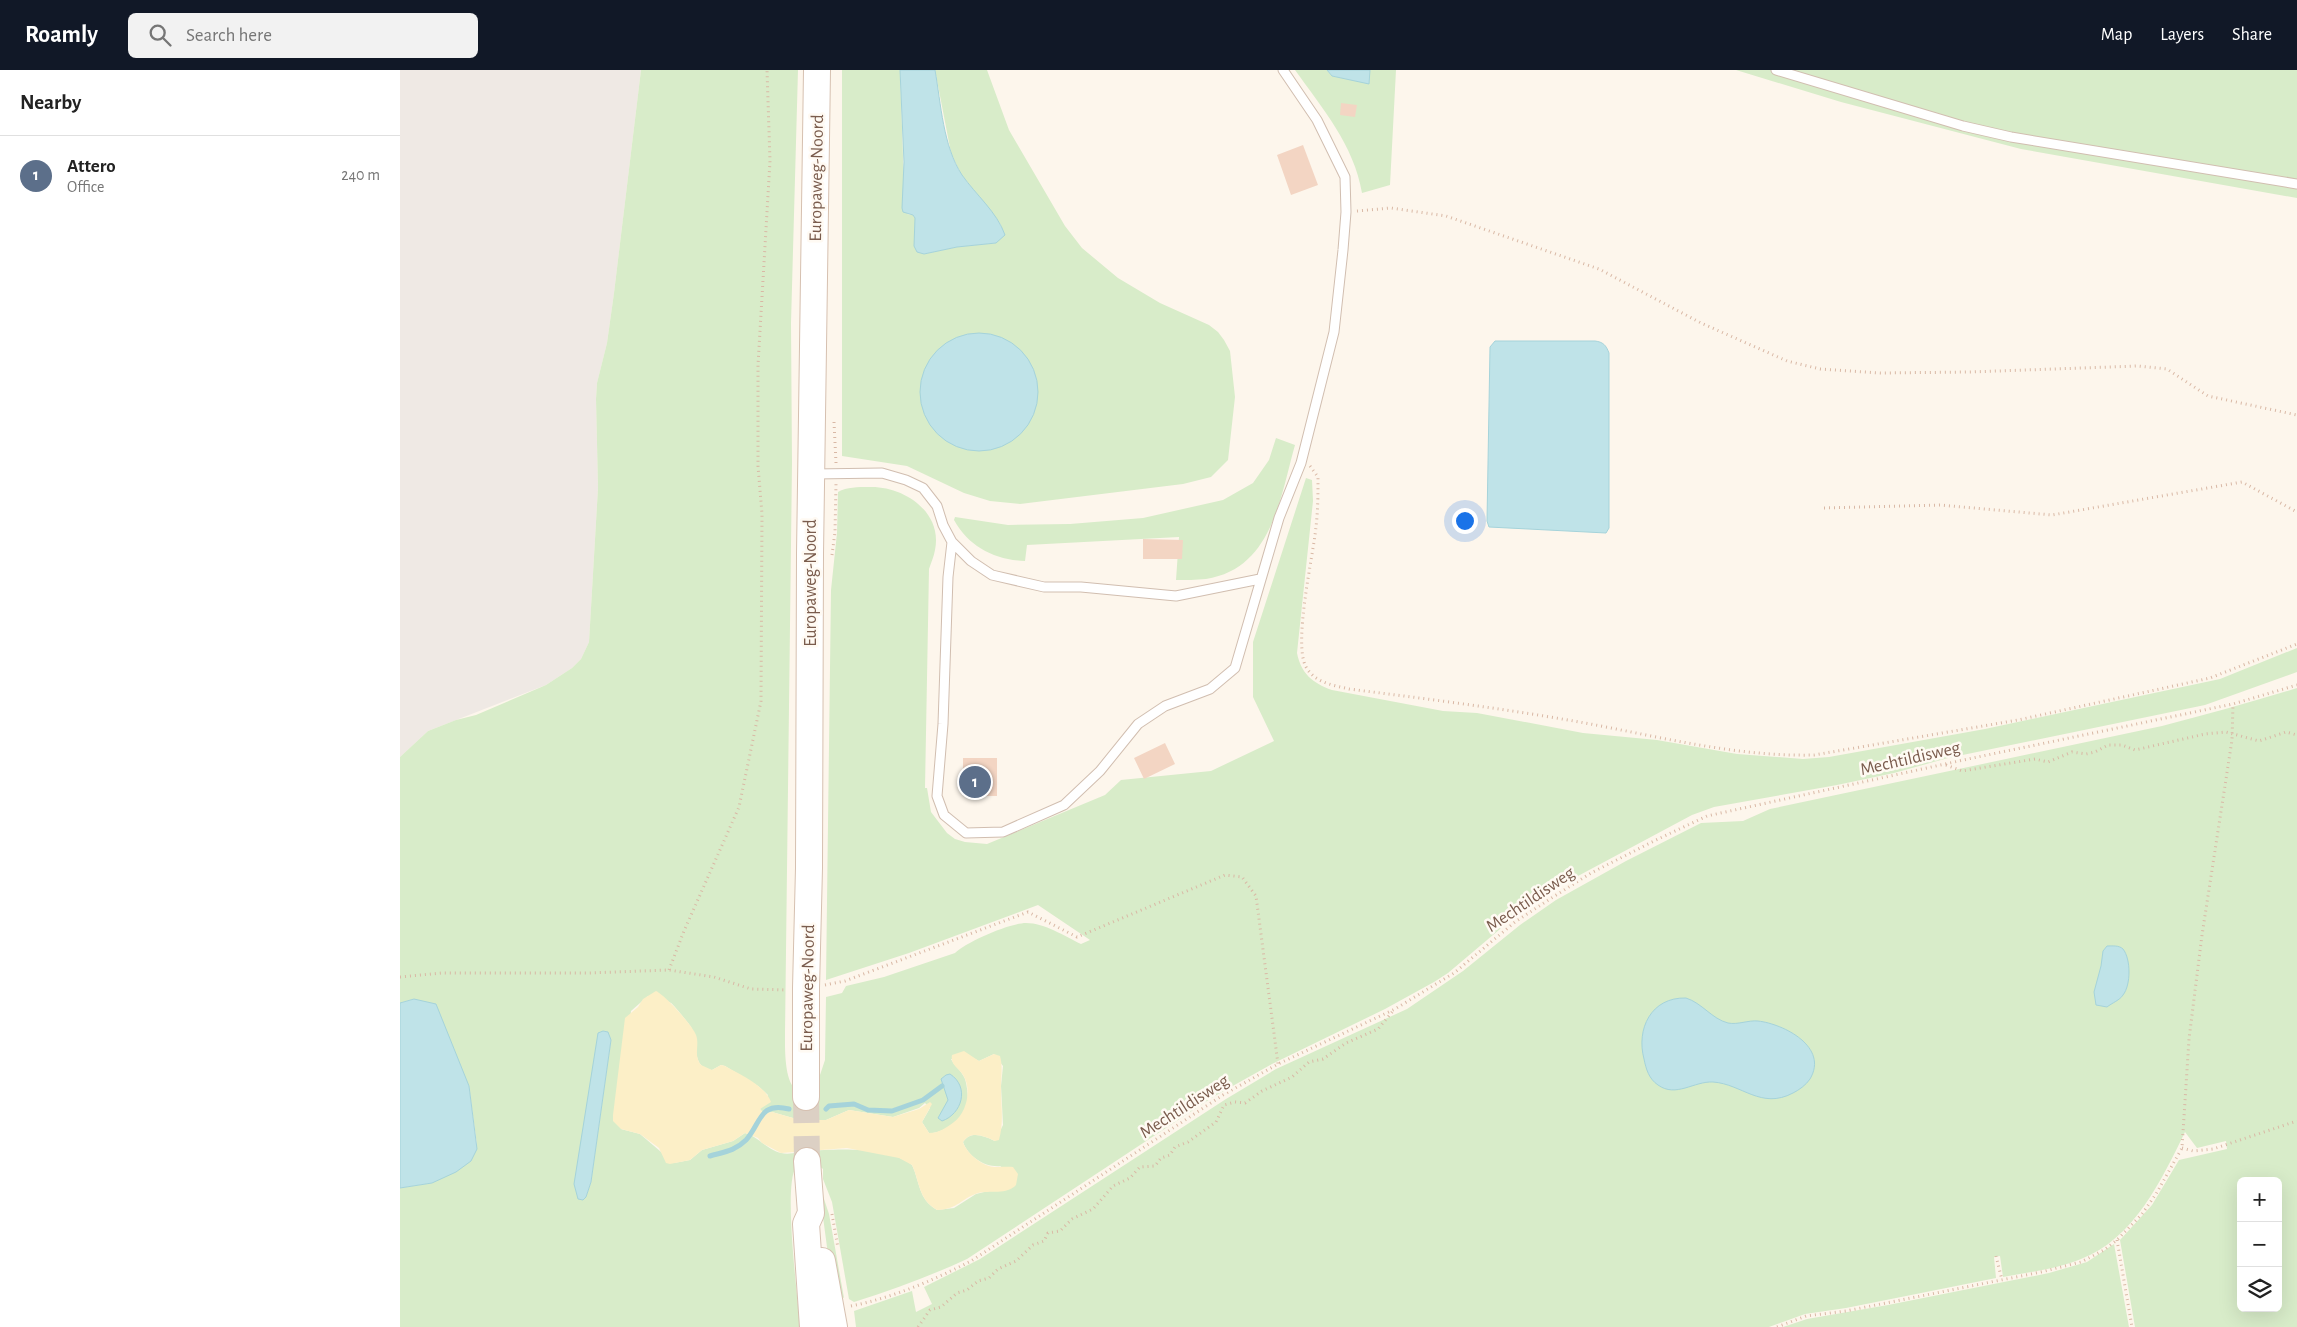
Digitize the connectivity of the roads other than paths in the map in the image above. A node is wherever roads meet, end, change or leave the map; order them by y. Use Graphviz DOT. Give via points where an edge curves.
graph roads {
  1 [pos="817,70"];
  2 [pos="1283,70"];
  3 [pos="1776,70"];
  4 [pos="2297,184"];
  5 [pos="812,474"];
  6 [pos="952,542"];
  7 [pos="1260,579"];
  8 [pos="806,1097"];
  9 [pos="807,1161"];
  10 [pos="821,1212"];
  11 [pos="841,1317"];
  12 [pos="813,1327"];
  1 -- 5 [label="street, Europaweg-Noord"];
  2 -- 7 [label="lane" via="1317,120 1345,176 1346,212 1334,332 1301,462"];
  3 -- 4 [label="lane" via="2011,137"];
  5 -- 6 [label="lane" via="882,473 923,488 937,506"];
  5 -- 8 [label="street, Europaweg-Noord"];
  6 -- 7 [label="lane" via="971,561 992,575 1044,587 1176,596"];
  6 -- 7 [label="lane" via="937,796 944,816 966,833 1003,832 1064,805 1100,771 1138,724 1165,706 1210,689 1235,668"];
  9 -- 10 [label="street"];
  10 -- 11 [label="street" via="818,1223 820,1251"];
  10 -- 12 [label="street" via="806,1224"];
}
